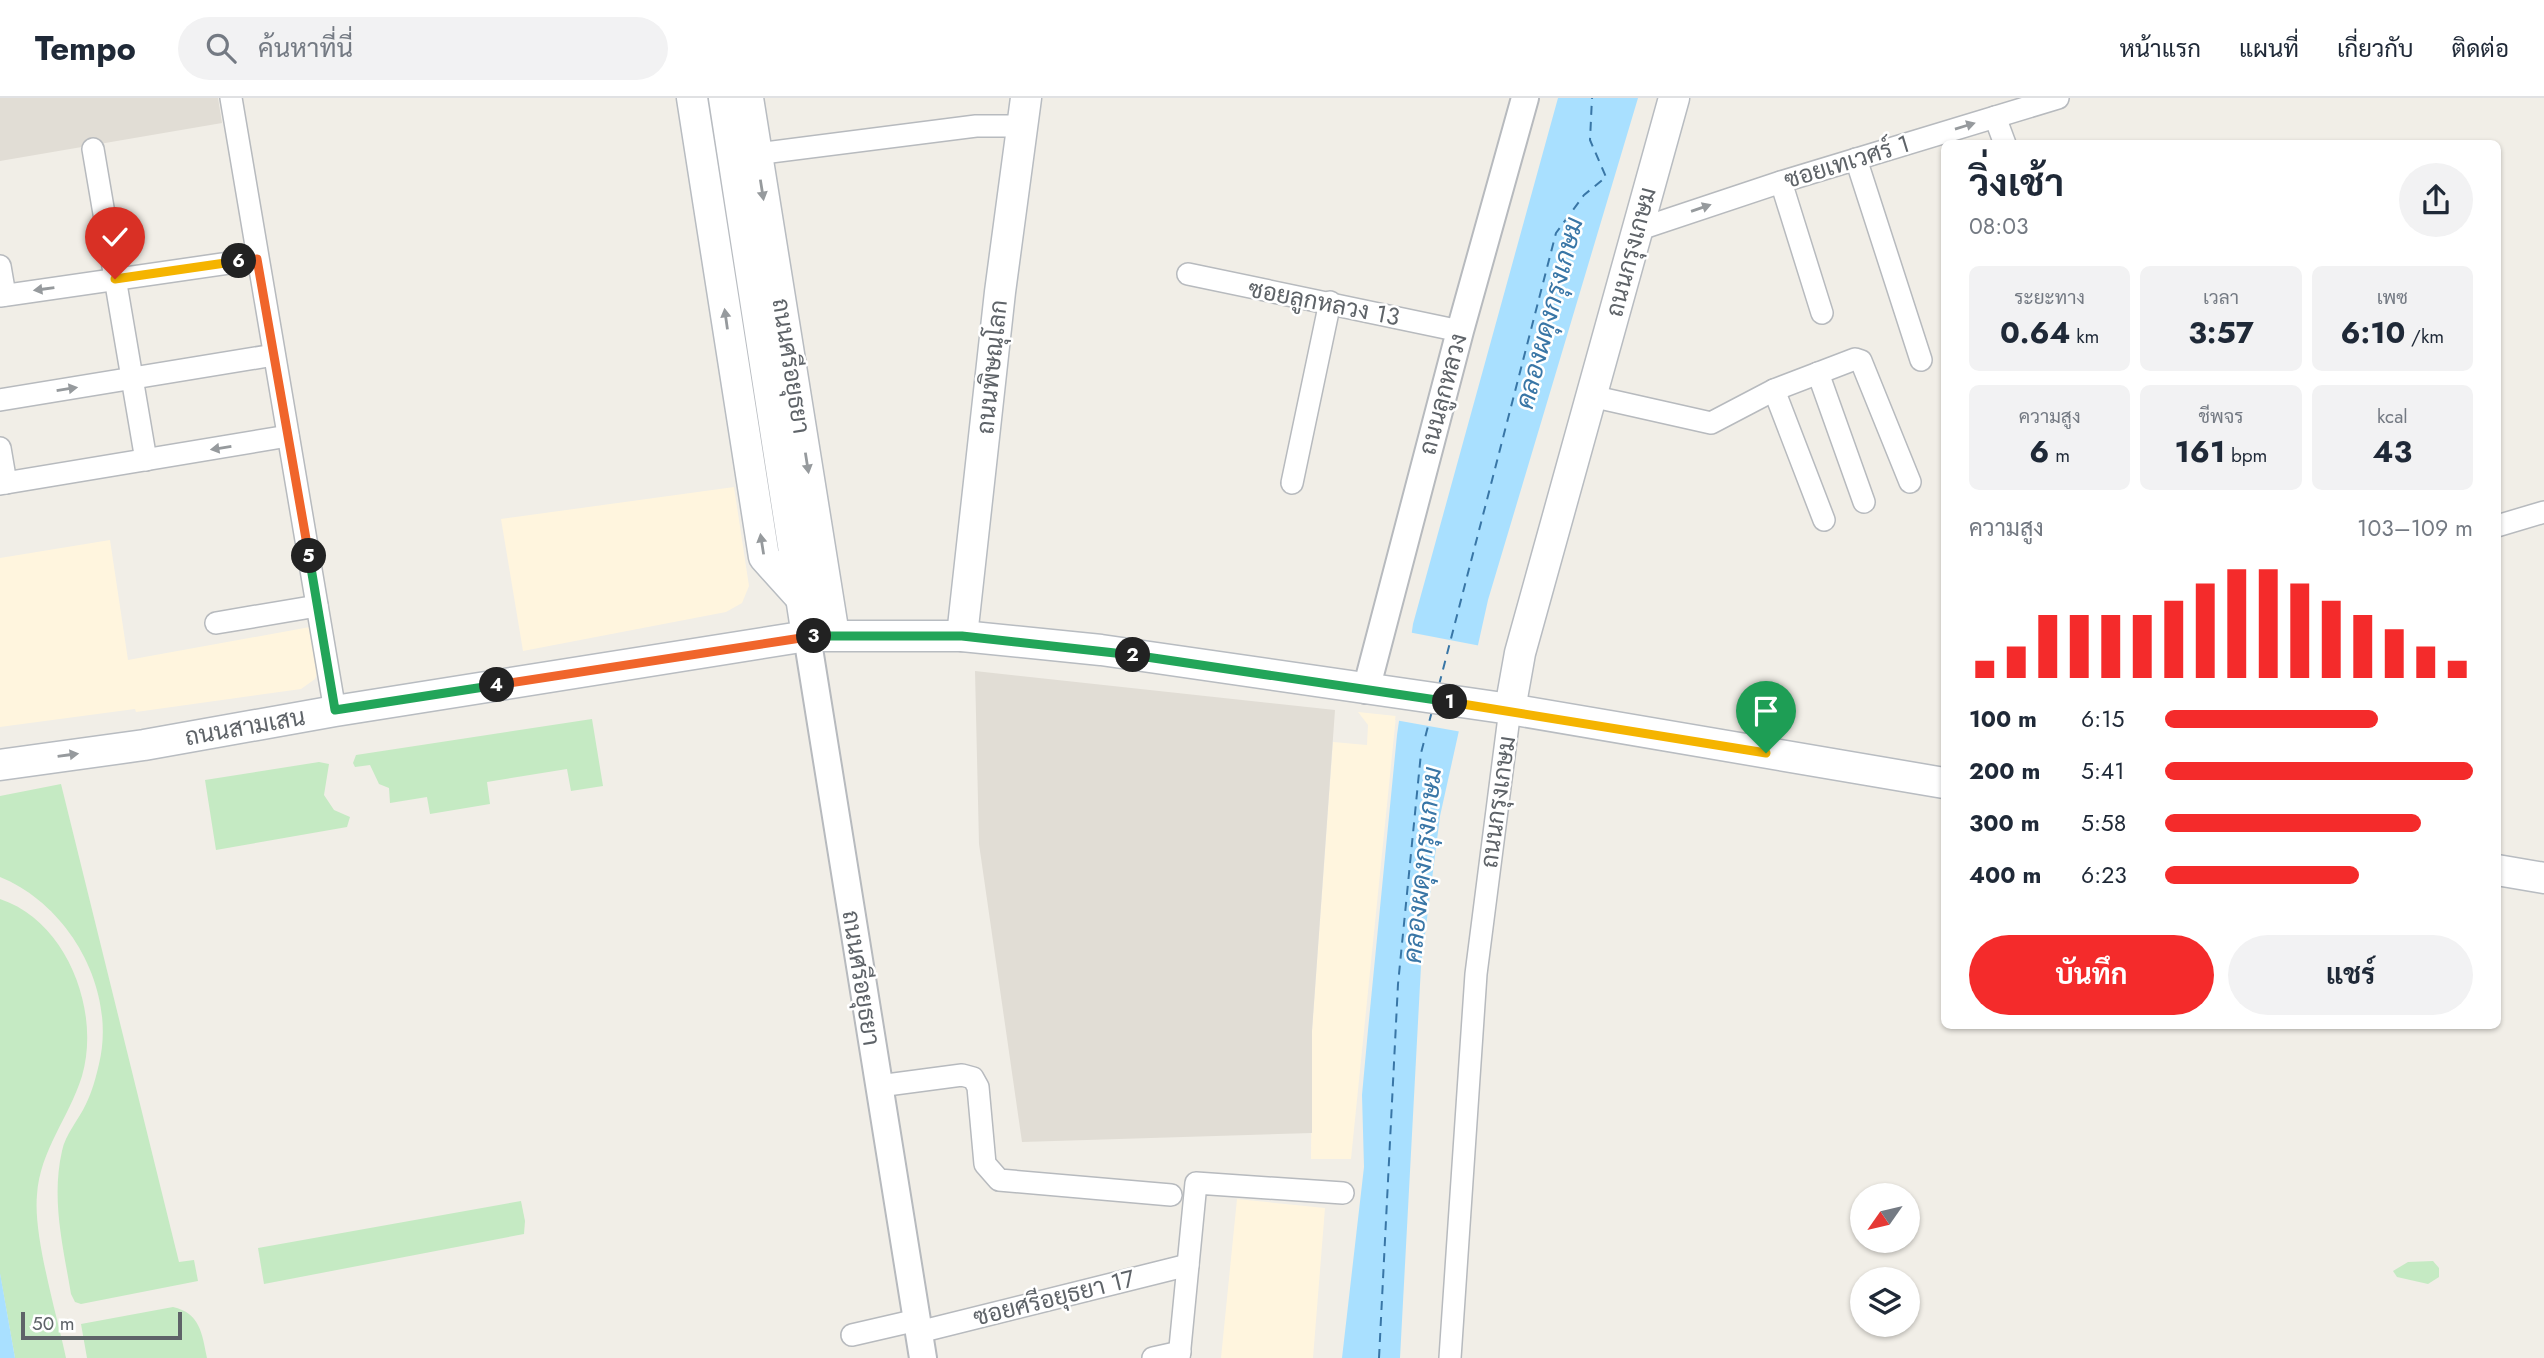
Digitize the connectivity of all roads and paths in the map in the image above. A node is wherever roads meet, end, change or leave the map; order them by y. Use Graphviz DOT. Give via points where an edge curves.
graph roads {
  1 [pos="230,98"];
  2 [pos="1525,98"];
  3 [pos="1674,98"];
  4 [pos="2059,98"];
  5 [pos="732,101"];
  6 [pos="693,105"];
  7 [pos="1023,112"];
  8 [pos="1995,117"];
  9 [pos="2004,140"];
  10 [pos="93,149"];
  11 [pos="756,154"];
  12 [pos="1856,159"];
  13 [pos="1780,182"];
  14 [pos="743,214"];
  15 [pos="712,220"];
  16 [pos="1637,230"];
  17 [pos="761,257"];
  18 [pos="257,259"];
  19 [pos="0,265"];
  20 [pos="1188,274"];
  21 [pos="115,279"];
  22 [pos="2,295"];
  23 [pos="1330,302"];
  24 [pos="1822,313"];
  25 [pos="1460,331"];
  26 [pos="274,355"];
  27 [pos="1921,360"];
  28 [pos="1818,373"];
  29 [pos="132,379"];
  30 [pos="1774,390"];
  31 [pos="783,393"];
  32 [pos="1591,396"];
  33 [pos="0,400"];
  34 [pos="288,436"];
  35 [pos="0,448"];
  36 [pos="146,460"];
  37 [pos="1910,482"];
  38 [pos="3,483"];
  39 [pos="1292,484"];
  40 [pos="1864,502"];
  41 [pos="2544,512"];
  42 [pos="1824,520"];
  43 [pos="2501,525"];
  44 [pos="800,597"];
  45 [pos="317,607"];
  46 [pos="216,624"];
  47 [pos="821,635"];
  48 [pos="962,636"];
  49 [pos="1377,692"];
  50 [pos="1498,708"];
  51 [pos="335,710"];
  52 [pos="0,765"];
  53 [pos="1941,782"];
  54 [pos="2501,871"];
  55 [pos="2544,878"];
  56 [pos="879,1086"];
  57 [pos="1343,1193"];
  58 [pos="1171,1195"];
  59 [pos="1188,1265"];
  60 [pos="918,1326"];
  61 [pos="852,1335"];
  62 [pos="1180,1355"];
  63 [pos="923,1358"];
  64 [pos="1153,1358"];
  65 [pos="1450,1358"];
  1 -- 18 [label="street"];
  2 -- 25 [label="street, ถนนลูกหลวง"];
  3 -- 16 [label="main road, ถนนกรุงเกษม"];
  4 -- 8 [label="street, ซอยเทเวศร์ 1"];
  5 -- 6 [label="main road"];
  5 -- 11 [label="main road, ถนนศรีอยุธยา"];
  5 -- 14 [label="main road, ถนนศรีอยุธยา"];
  6 -- 15 [label="main road"];
  7 -- 11 [label="street" via="976,125"];
  7 -- 48 [label="main road, ถนนพิษณุโลก"];
  8 -- 9 [label="street"];
  12 -- 8 [label="street, ซอยเทเวศร์ 1, one-way"];
  10 -- 21 [label="street"];
  11 -- 17 [label="main road, ถนนศรีอยุธยา, one-way"];
  12 -- 13 [label="street, ซอยเทเวศร์ 1"];
  12 -- 27 [label="street"];
  16 -- 13 [label="street, ซอยเทเวศร์ 1, one-way"];
  13 -- 24 [label="street"];
  14 -- 15 [label="main road"];
  14 -- 17 [label="main road, ถนนศรีอยุธยา"];
  44 -- 15 [label="main road, one-way" via="764,557"];
  16 -- 32 [label="main road, ถนนกรุงเกษม"];
  17 -- 31 [label="main road, ถนนศรีอยุธยา"];
  18 -- 21 [label="street"];
  18 -- 26 [label="street"];
  19 -- 22 [label="street"];
  20 -- 23 [label="street, ซอยลูกหลวง 13"];
  21 -- 22 [label="street, one-way"];
  21 -- 29 [label="street"];
  23 -- 25 [label="street, ซอยลูกหลวง 13"];
  23 -- 39 [label="street"];
  25 -- 49 [label="street, ถนนลูกหลวง"];
  26 -- 29 [label="street"];
  26 -- 34 [label="street"];
  28 -- 30 [label="street"];
  28 -- 37 [label="street" via="1855,359 1861,361"];
  28 -- 40 [label="street"];
  33 -- 29 [label="street, one-way"];
  29 -- 36 [label="street"];
  30 -- 32 [label="street" via="1711,423"];
  30 -- 42 [label="street"];
  31 -- 44 [label="main road, ถนนศรีอยุธยา"];
  31 -- 47 [label="main road, ถนนศรีอยุธยา, one-way"];
  32 -- 50 [label="main road, ถนนกรุงเกษม" via="1520,653"];
  34 -- 36 [label="street, one-way"];
  34 -- 45 [label="street"];
  35 -- 38 [label="street"];
  36 -- 38 [label="street"];
  41 -- 43 [label="street"];
  44 -- 47 [label="main road, ถนนศรีอยุธยา"];
  45 -- 46 [label="street"];
  45 -- 51 [label="street"];
  47 -- 48 [label="main road, ถนนสามเสน"];
  47 -- 51 [label="main road, ถนนสามเสน"];
  47 -- 56 [label="street, ถนนศรีอยุธยา"];
  48 -- 49 [label="main road, ถนนสามเสน" via="1101,650"];
  49 -- 50 [label="main road, ถนนสามเสน"];
  50 -- 53 [label="main road, ถนนสามเสน"];
  50 -- 65 [label="street, ถนนกรุงเกษม"];
  52 -- 51 [label="main road, ถนนสามเสน, one-way"];
  54 -- 55 [label="main road"];
  56 -- 58 [label="street" via="962,1075 973,1078 978,1087 985,1164 999,1180"];
  56 -- 60 [label="street, ถนนศรีอยุธยา"];
  57 -- 59 [label="street" via="1196,1184"];
  59 -- 60 [label="street, ซอยศรีอยุธยา 17"];
  59 -- 62 [label="street"];
  60 -- 61 [label="street, ซอยศรีอยุธยา 17"];
  60 -- 63 [label="street, ถนนศรีอยุธยา"];
  62 -- 64 [label="street"];
}
